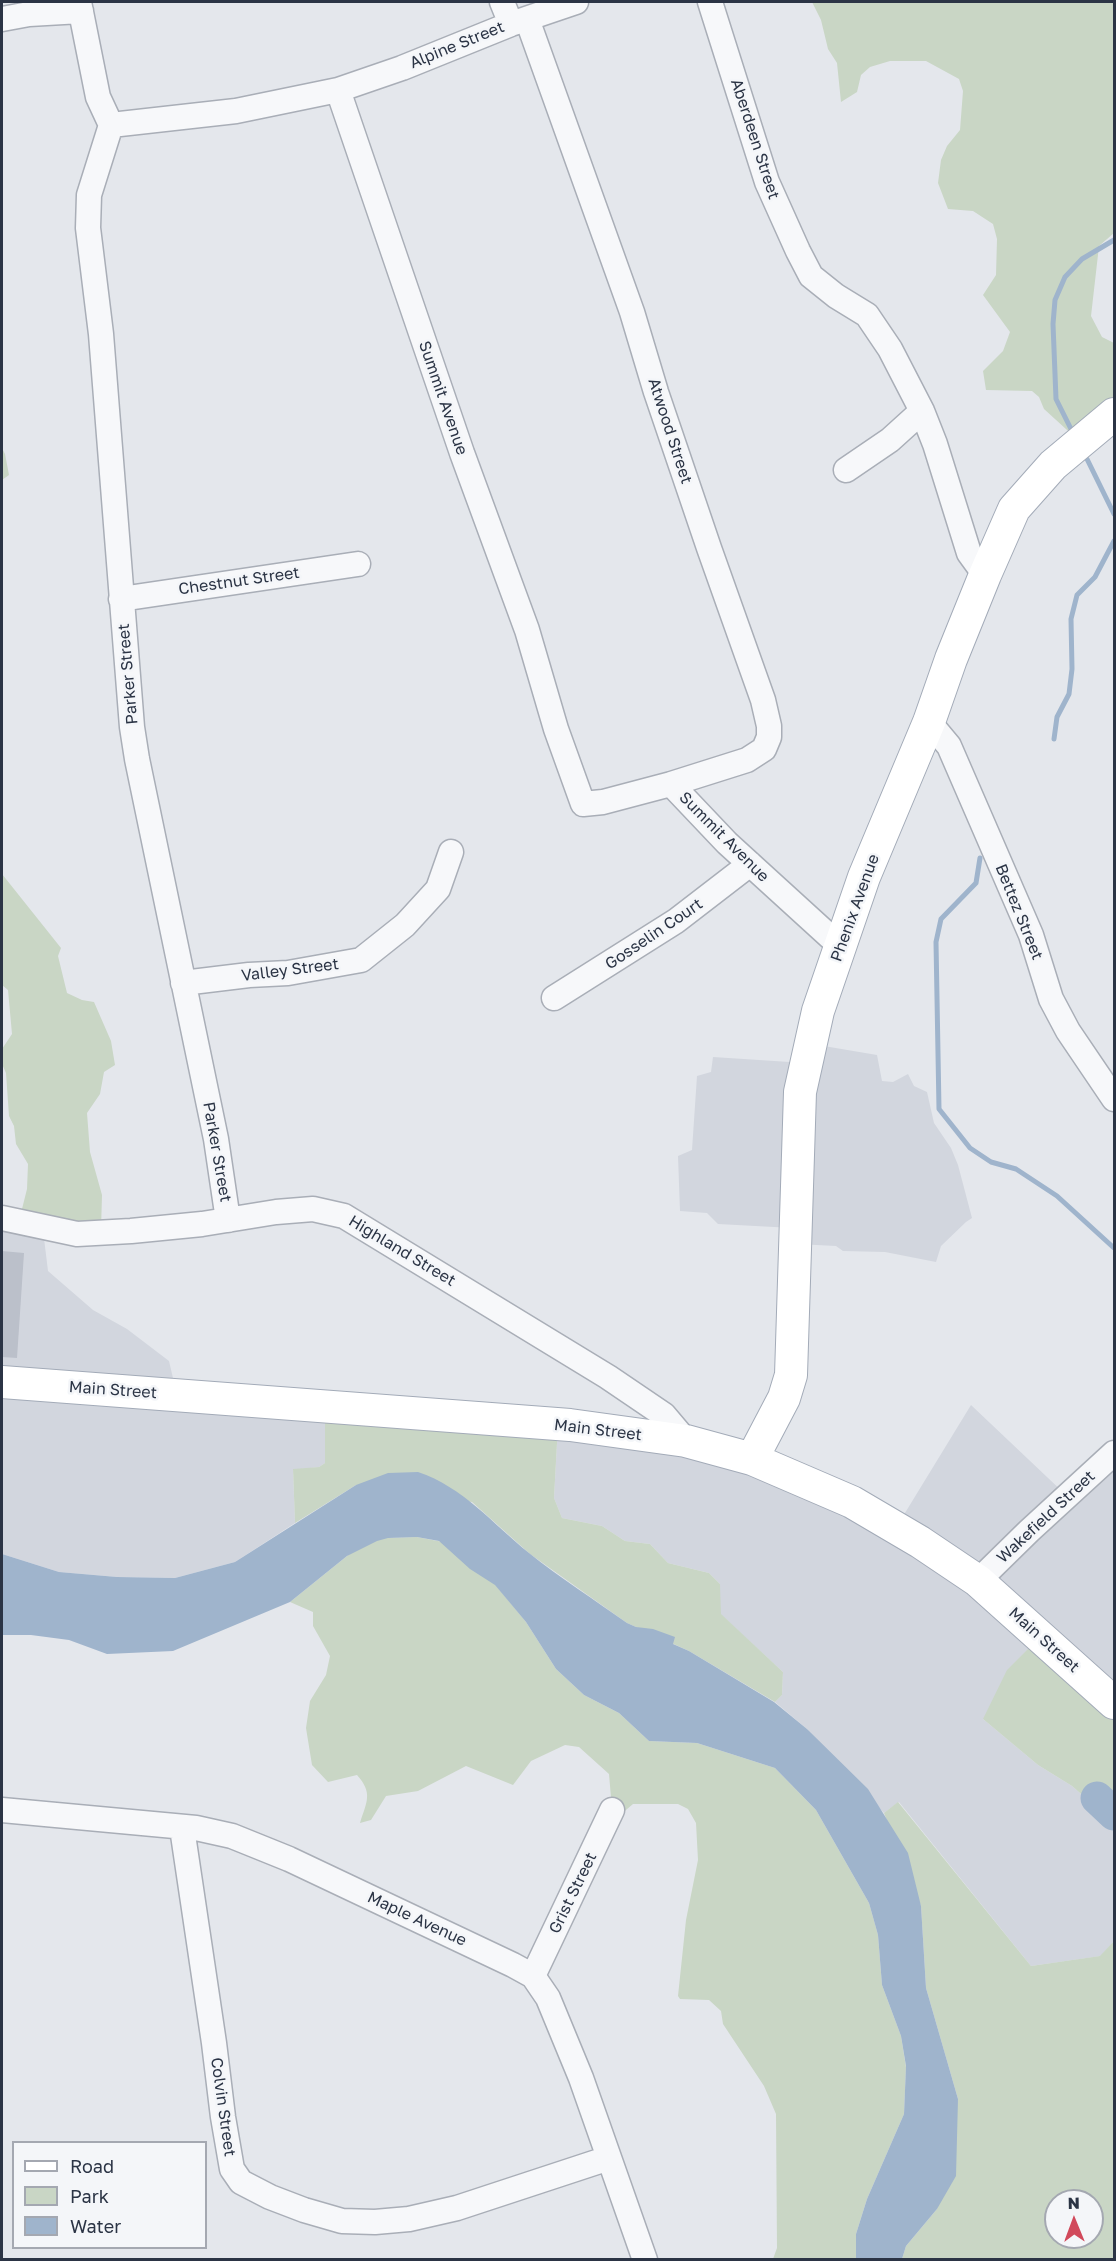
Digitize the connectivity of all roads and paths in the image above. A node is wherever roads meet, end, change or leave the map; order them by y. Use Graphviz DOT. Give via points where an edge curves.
graph roads {
  1 [pos="502,2"];
  2 [pos="576,2"];
  3 [pos="710,2"];
  4 [pos="80,6"];
  5 [pos="2,19"];
  6 [pos="519,21"];
  7 [pos="338,90"];
  8 [pos="111,125"];
  9 [pos="922,411"];
  10 [pos="1114,414"];
  11 [pos="846,470"];
  12 [pos="358,564"];
  13 [pos="985,575"];
  14 [pos="121,599"];
  15 [pos="929,722"];
  16 [pos="670,784"];
  17 [pos="451,852"];
  18 [pos="750,864"];
  19 [pos="840,946"];
  20 [pos="183,983"];
  21 [pos="554,998"];
  22 [pos="1114,1099"];
  23 [pos="2,1218"];
  24 [pos="228,1220"];
  25 [pos="2,1382"];
  26 [pos="686,1441"];
  27 [pos="1114,1453"];
  28 [pos="752,1459"];
  29 [pos="978,1581"];
  30 [pos="1114,1703"];
  31 [pos="2,1810"];
  32 [pos="612,1810"];
  33 [pos="182,1827"];
  34 [pos="533,1976"];
  35 [pos="609,2158"];
  36 [pos="645,2259"];
  1 -- 6 [label="street, Atwood Street"];
  2 -- 6 [label="street, Alpine Street"];
  3 -- 9 [label="street, Aberdeen Street" via="767,182 798,251 811,276 867,315 890,349"];
  4 -- 5 [label="street"];
  4 -- 8 [label="street" via="98,97"];
  6 -- 7 [label="street, Alpine Street"];
  6 -- 16 [label="street, Atwood Street" via="632,312 769,726 764,749 747,760"];
  7 -- 8 [label="street" via="236,111"];
  7 -- 16 [label="street, Summit Avenue" via="583,804"];
  8 -- 14 [label="street, Parker Street" via="89,195 88,228 101,334"];
  9 -- 11 [label="street" via="890,440"];
  9 -- 13 [label="street, Aberdeen Street" via="969,553"];
  10 -- 13 [label="main road, Phenix Avenue" via="1053,465 1014,509"];
  12 -- 14 [label="street, Chestnut Street"];
  13 -- 15 [label="main road, Phenix Avenue"];
  14 -- 20 [label="street, Parker Street" via="137,759"];
  15 -- 19 [label="main road, Phenix Avenue" via="864,877"];
  15 -- 22 [label="street, Bettez Street" via="949,746 1030,935 1051,999"];
  16 -- 18 [label="street, Summit Avenue"];
  17 -- 20 [label="street, Valley Street" via="438,889 405,926 361,960 288,973"];
  18 -- 19 [label="street, Summit Avenue"];
  18 -- 21 [label="street, Gosselin Court" via="676,921"];
  19 -- 28 [label="main road, Phenix Avenue" via="818,1011 800,1092 791,1375 784,1398"];
  20 -- 24 [label="street, Parker Street" via="216,1139"];
  23 -- 24 [label="street, Highland Street" via="77,1234"];
  24 -- 26 [label="street, Highland Street" via="313,1209 344,1216 608,1377 664,1415"];
  25 -- 26 [label="main road, Main Street" via="570,1425"];
  26 -- 28 [label="main road, Main Street"];
  27 -- 29 [label="street, Wakefield Street"];
  28 -- 29 [label="main road, Main Street" via="852,1502"];
  29 -- 30 [label="main road, Main Street"];
  31 -- 33 [label="street, Maple Avenue"];
  32 -- 34 [label="street, Grist Street"];
  33 -- 34 [label="street, Maple Avenue" via="232,1836 289,1859"];
  33 -- 35 [label="street, Colvin Street" via="223,2117 232,2169 241,2182 304,2210 342,2221 375,2222 457,2208"];
  34 -- 35 [label="street, Maple Avenue" via="548,1998"];
  35 -- 36 [label="street, Maple Avenue"];
}
